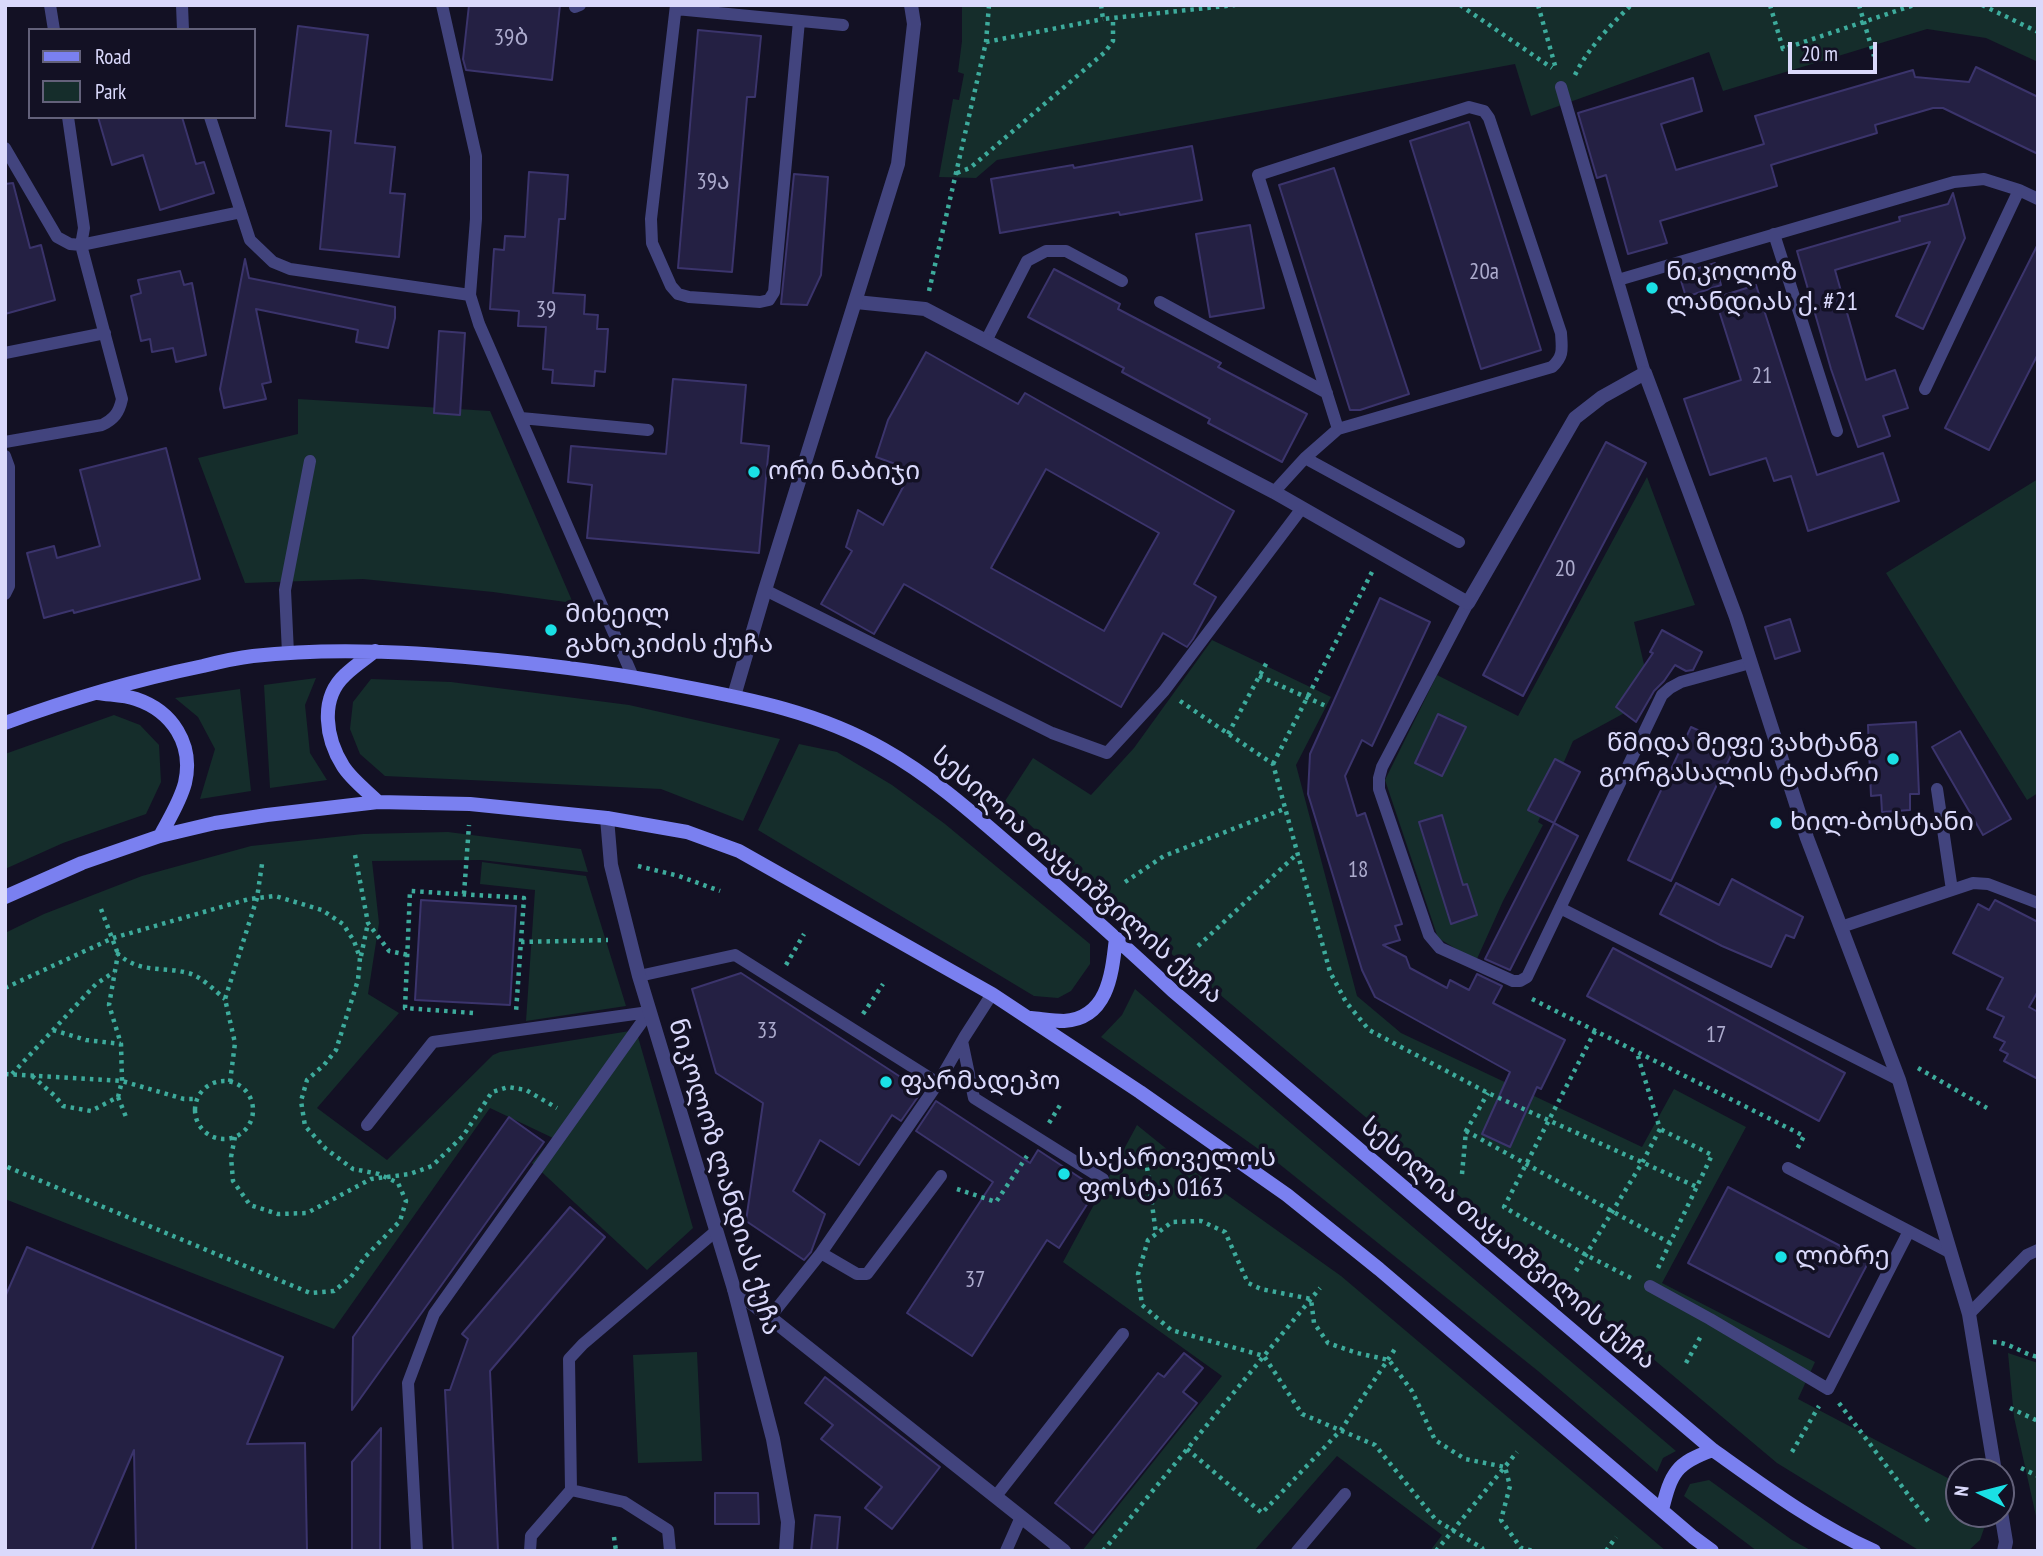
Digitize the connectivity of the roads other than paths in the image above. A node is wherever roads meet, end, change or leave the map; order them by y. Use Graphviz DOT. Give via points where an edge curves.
graph roads {
  1 [pos="50,5"];
  2 [pos="182,5"];
  3 [pos="442,5"];
  4 [pos="911,5"];
  5 [pos="676,7"];
  6 [pos="799,21"];
  7 [pos="843,25"];
  8 [pos="54,28"];
  9 [pos="183,28"];
  10 [pos="1563,92"];
  11 [pos="68,119"];
  12 [pos="211,119"];
  13 [pos="5,148"];
  14 [pos="2019,190"];
  15 [pos="2038,199"];
  16 [pos="241,212"];
  17 [pos="1774,234"];
  18 [pos="81,245"];
  19 [pos="1618,280"];
  20 [pos="1122,281"];
  21 [pos="470,295"];
  22 [pos="856,302"];
  23 [pos="1160,302"];
  24 [pos="105,333"];
  25 [pos="986,341"];
  26 [pos="5,353"];
  27 [pos="1645,373"];
  28 [pos="1925,389"];
  29 [pos="1326,393"];
  30 [pos="521,418"];
  31 [pos="1338,429"];
  32 [pos="648,430"];
  33 [pos="1837,431"];
  34 [pos="5,442"];
  35 [pos="5,456"];
  36 [pos="1305,458"];
  37 [pos="310,461"];
  38 [pos="1274,492"];
  39 [pos="1302,508"];
  40 [pos="1459,542"];
  41 [pos="765,590"];
  42 [pos="5,594"];
  43 [pos="1468,603"];
  44 [pos="375,651"];
  45 [pos="288,653"];
  46 [pos="1750,663"];
  47 [pos="633,677"];
  48 [pos="93,692"];
  49 [pos="734,696"];
  50 [pos="5,723"];
  51 [pos="1937,789"];
  52 [pos="378,802"];
  53 [pos="607,818"];
  54 [pos="160,836"];
  55 [pos="1952,890"];
  56 [pos="5,897"];
  57 [pos="2038,903"];
  58 [pos="1560,908"];
  59 [pos="1841,928"];
  60 [pos="1116,938"];
  61 [pos="639,976"];
  62 [pos="992,994"];
  63 [pos="649,1012"];
  64 [pos="1030,1018"];
  65 [pos="962,1041"];
  66 [pos="1899,1080"];
  67 [pos="938,1083"];
  68 [pos="367,1125"];
  69 [pos="1788,1168"];
  70 [pos="938,1179"];
  71 [pos="1103,1179"];
  72 [pos="716,1231"];
  73 [pos="1909,1231"];
  74 [pos="2038,1250"];
  75 [pos="1951,1252"];
  76 [pos="821,1254"];
  77 [pos="1650,1286"];
  78 [pos="734,1289"];
  79 [pos="1969,1314"];
  80 [pos="770,1317"];
  81 [pos="1124,1334"];
  82 [pos="1713,1450"];
  83 [pos="1993,1458"];
  84 [pos="571,1490"];
  85 [pos="1345,1494"];
  86 [pos="996,1496"];
  87 [pos="1662,1510"];
  88 [pos="1021,1517"];
  89 [pos="2004,1528"];
  90 [pos="417,1551"];
  91 [pos="530,1551"];
  92 [pos="670,1551"];
  93 [pos="786,1551"];
  94 [pos="1006,1551"];
  95 [pos="1064,1551"];
  96 [pos="1297,1551"];
  97 [pos="1712,1551"];
  98 [pos="1874,1551"];
  99 [pos="2004,1551"];
  1 -- 8 [label="lane"];
  2 -- 9 [label="lane"];
  3 -- 21 [label="lane" via="476,156"];
  4 -- 22 [label="street" via="914,23 898,164"];
  5 -- 6 [label="lane"];
  5 -- 6 [label="lane" via="652,243 671,286 689,297 761,302 774,292"];
  6 -- 7 [label="lane"];
  10 -- 19 [label="lane"];
  11 -- 18 [label="lane" via="85,228"];
  12 -- 16 [label="lane"];
  13 -- 18 [label="lane" via="57,237"];
  14 -- 15 [label="lane"];
  14 -- 17 [label="lane" via="1984,180 1954,182"];
  14 -- 28 [label="lane"];
  16 -- 18 [label="lane"];
  16 -- 21 [label="lane" via="250,240 274,262 290,269"];
  17 -- 19 [label="lane"];
  17 -- 33 [label="lane"];
  18 -- 24 [label="lane"];
  19 -- 27 [label="lane"];
  20 -- 25 [label="lane" via="1066,251 1046,251 1027,261"];
  21 -- 30 [label="lane"];
  22 -- 25 [label="street" via="925,309"];
  22 -- 41 [label="street"];
  23 -- 29 [label="lane"];
  24 -- 26 [label="lane"];
  24 -- 34 [label="lane" via="122,400 113,419 103,425"];
  25 -- 38 [label="street"];
  27 -- 43 [label="street" via="1575,418"];
  27 -- 46 [label="street"];
  29 -- 31 [label="lane"];
  29 -- 31 [label="lane" via="1258,174 1469,107 1484,111 1561,333 1560,360 1552,367"];
  30 -- 32 [label="lane"];
  30 -- 47 [label="lane"];
  31 -- 36 [label="lane"];
  35 -- 42 [label="lane" via="9,467 9,586"];
  36 -- 38 [label="lane"];
  36 -- 40 [label="lane"];
  37 -- 45 [label="lane" via="285,590"];
  38 -- 39 [label="street"];
  39 -- 41 [label="lane" via="1164,691 1107,753 1052,733"];
  39 -- 43 [label="street"];
  41 -- 49 [label="street"];
  43 -- 58 [label="lane" via="1382,766 1379,789 1429,935 1440,948 1520,981 1527,977"];
  44 -- 45 [label="main road, სესილია თაყაიშვილის ქუჩა"];
  44 -- 47 [label="main road, სესილია თაყაიშვილის ქუჩა" via="473,657"];
  44 -- 52 [label="main road" via="343,676 330,698 327,717 330,738 344,768"];
  45 -- 48 [label="main road, სესილია თაყაიშვილის ქუჩა" via="250,656"];
  46 -- 58 [label="lane" via="1681,682 1662,695"];
  46 -- 59 [label="street"];
  47 -- 49 [label="main road, სესილია თაყაიშვილის ქუჩა"];
  48 -- 50 [label="main road, სესილია თაყაიშვილის ქუჩა"];
  48 -- 54 [label="main road" via="159,709 183,741 185,781"];
  49 -- 60 [label="main road, სესილია თაყაიშვილის ქუჩა" via="842,729 924,774"];
  51 -- 55 [label="lane"];
  52 -- 53 [label="main road" via="470,804"];
  52 -- 54 [label="main road" via="215,823"];
  53 -- 61 [label="street, ნიკოლოზ ლანდიას ქუჩა" via="611,865"];
  53 -- 62 [label="main road" via="687,832 739,851"];
  54 -- 56 [label="main road"];
  55 -- 57 [label="lane" via="1973,883 1989,884"];
  55 -- 59 [label="lane"];
  58 -- 66 [label="lane"];
  59 -- 66 [label="street"];
  60 -- 64 [label="main road" via="1110,983 1094,1009 1065,1021"];
  60 -- 82 [label="main road, სესილია თაყაიშვილის ქუჩა" via="1173,992"];
  61 -- 63 [label="street, ნიკოლოზ ლანდიას ქუჩა"];
  61 -- 67 [label="lane" via="735,955"];
  62 -- 64 [label="main road"];
  62 -- 65 [label="lane"];
  63 -- 68 [label="lane" via="433,1042"];
  63 -- 72 [label="street, ნიკოლოზ ლანდიას ქუჩა"];
  63 -- 90 [label="lane" via="434,1314 408,1383"];
  64 -- 87 [label="main road" via="1287,1195"];
  65 -- 67 [label="lane"];
  65 -- 71 [label="lane" via="974,1098"];
  66 -- 75 [label="street"];
  67 -- 76 [label="lane"];
  69 -- 73 [label="lane"];
  70 -- 76 [label="lane" via="867,1274 857,1274"];
  72 -- 78 [label="street, ნიკოლოზ ლანდიას ქუჩა"];
  72 -- 84 [label="lane" via="569,1359"];
  73 -- 75 [label="lane"];
  73 -- 77 [label="lane" via="1828,1390"];
  74 -- 79 [label="lane" via="2027,1255"];
  75 -- 79 [label="street"];
  76 -- 80 [label="lane"];
  78 -- 80 [label="street"];
  78 -- 93 [label="street, ნიკოლოზ ლანდიას ქუჩა" via="774,1439 788,1522"];
  79 -- 83 [label="street"];
  80 -- 86 [label="street"];
  81 -- 86 [label="lane"];
  82 -- 87 [label="main road" via="1692,1457 1677,1470 1668,1484"];
  82 -- 98 [label="main road, სესილია თაყაიშვილის ქუჩა" via="1785,1501"];
  84 -- 91 [label="lane" via="531,1536"];
  84 -- 92 [label="lane" via="624,1502 668,1530"];
  85 -- 96 [label="lane"];
  86 -- 88 [label="street"];
  87 -- 97 [label="main road"];
  88 -- 94 [label="lane"];
  88 -- 95 [label="street"];
  89 -- 99 [label="street"];
}
